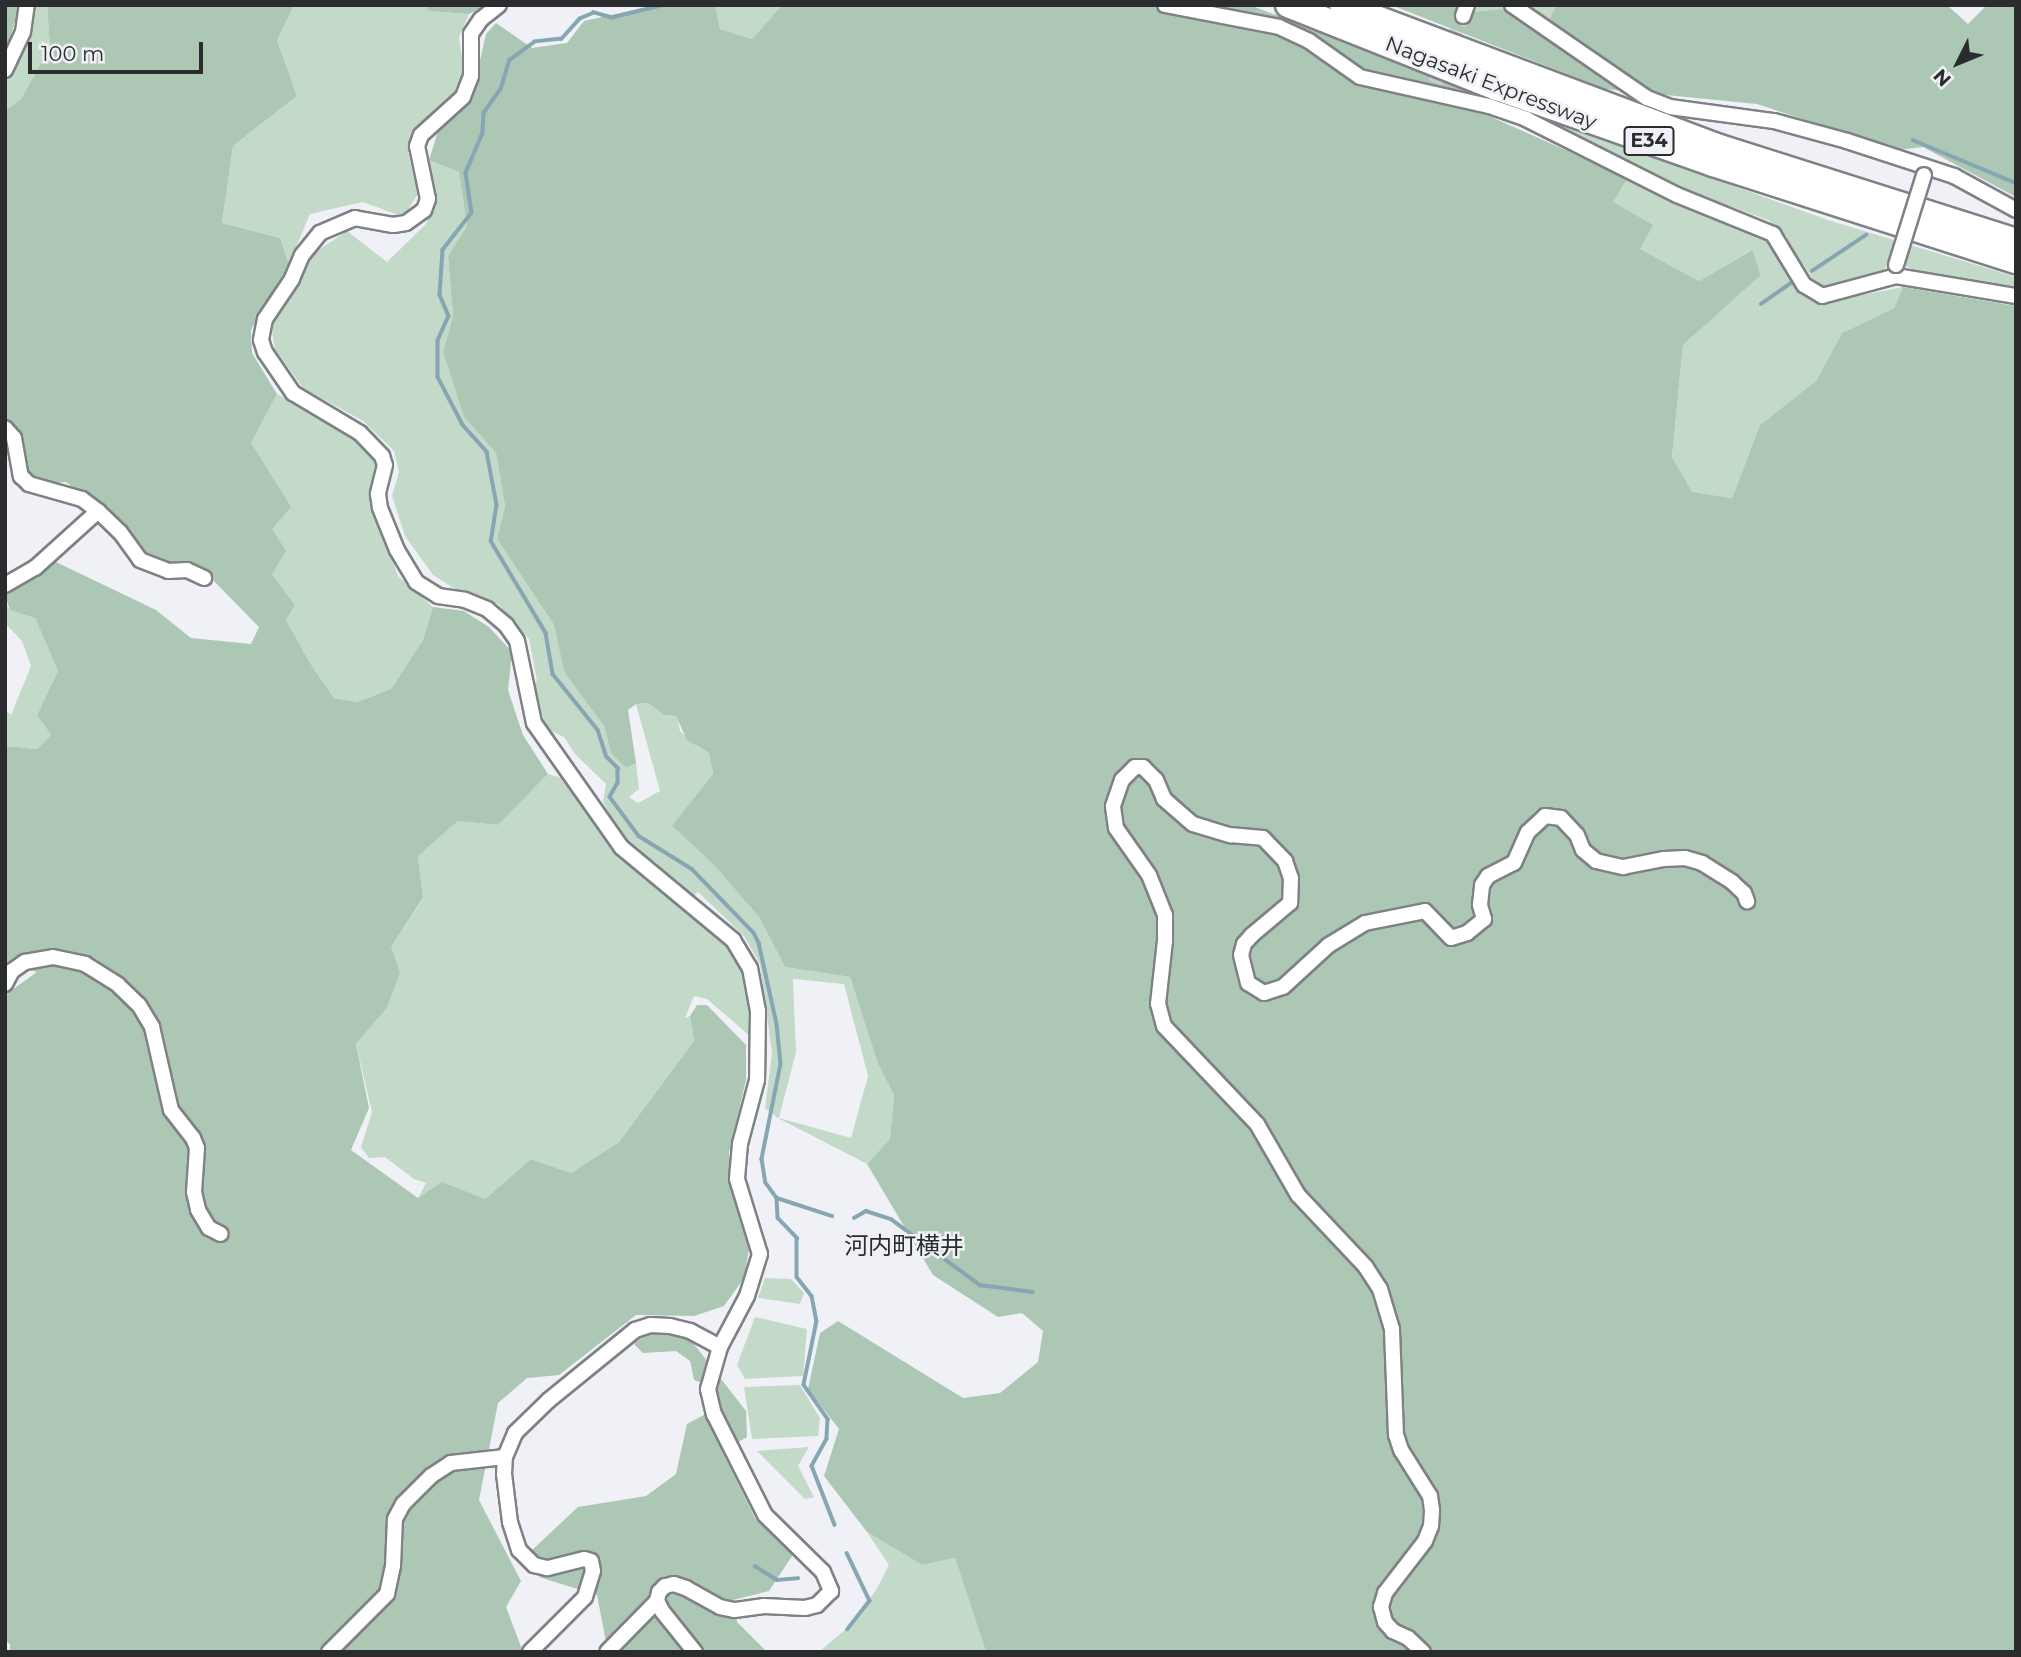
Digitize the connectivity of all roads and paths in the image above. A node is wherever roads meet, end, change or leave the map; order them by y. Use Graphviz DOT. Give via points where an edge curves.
graph roads {
  1 [pos="27,5"];
  2 [pos="499,5"];
  3 [pos="1165,5"];
  4 [pos="1288,5"];
  5 [pos="1342,5"];
  6 [pos="1512,5"];
  7 [pos="5,71"];
  8 [pos="1925,171"];
  9 [pos="2016,210"];
  10 [pos="2016,241"];
  11 [pos="2016,261"];
  12 [pos="1896,271"];
  13 [pos="2016,296"];
  14 [pos="5,428"];
  15 [pos="98,511"];
  16 [pos="204,578"];
  17 [pos="5,585"];
  18 [pos="1747,901"];
  19 [pos="5,984"];
  20 [pos="221,1234"];
  21 [pos="720,1347"];
  22 [pos="505,1457"];
  23 [pos="657,1601"];
  24 [pos="330,1652"];
  25 [pos="530,1652"];
  26 [pos="607,1652"];
  27 [pos="695,1652"];
  28 [pos="1423,1652"];
  1 -- 7 [label="street" via="23,32"];
  2 -- 21 [label="street" via="471,34 471,76 463,97 421,135 417,146 428,199 424,209 407,223 355,218 320,233 265,320 261,340 293,393 360,433 382,456 380,508 416,582 438,596 487,609 512,633 522,657 527,702 543,741 621,847 733,940 750,968 758,1011 757,1080 740,1144 737,1179 760,1254 747,1296"];
  3 -- 12 [label="street" via="1279,27 1309,41 1360,77 1434,88 1526,119 1676,195 1773,234 1812,293 1833,294"];
  4 -- 11 [label="highway, Nagasaki Expressway / E34" via="1497,88 1713,164"];
  5 -- 10 [label="highway, Nagasaki Expressway / E34" via="1720,147"];
  6 -- 8 [label="street" via="1647,98 1670,107 1789,124"];
  8 -- 9 [label="street" via="1954,176"];
  8 -- 12 [label="street, bridge"];
  12 -- 13 [label="street"];
  14 -- 15 [label="street" via="14,438 21,476 29,484 82,499"];
  15 -- 16 [label="street" via="140,560 168,571 187,569"];
  15 -- 17 [label="street" via="35,568"];
  18 -- 28 [label="street" via="1732,882 1685,858 1623,867 1596,861 1561,818 1545,816 1528,832 1514,863 1496,871 1482,885 1484,919 1467,933 1451,937 1425,911 1365,923 1329,945 1283,987 1264,993 1248,983 1241,955 1252,935 1290,904 1291,878 1285,862 1263,838 1230,835 1193,824 1164,799 1156,780 1143,767 1135,767 1122,780 1113,806 1116,828 1149,875 1164,915 1158,1004 1164,1026 1257,1124 1298,1195 1365,1266 1380,1289 1392,1329 1396,1435 1430,1496 1432,1510 1425,1541 1385,1593 1381,1607 1392,1631"];
  19 -- 20 [label="street" via="12,971 25,962 54,957 85,964 139,1005 152,1027 171,1110 197,1148 194,1192 198,1210 209,1227"];
  21 -- 22 [label="street" via="670,1326 635,1330 526,1420"];
  21 -- 23 [label="street" via="708,1389 714,1415 765,1515 823,1572 831,1591 817,1605 805,1608 734,1610 674,1584 665,1586"];
  22 -- 24 [label="street" via="451,1463 430,1476 403,1504 395,1519 387,1594"];
  22 -- 25 [label="street" via="510,1522 519,1550 534,1565 547,1568 584,1559 591,1561 593,1571 585,1597"];
  23 -- 26 [label="street"];
  23 -- 27 [label="street"];
}
